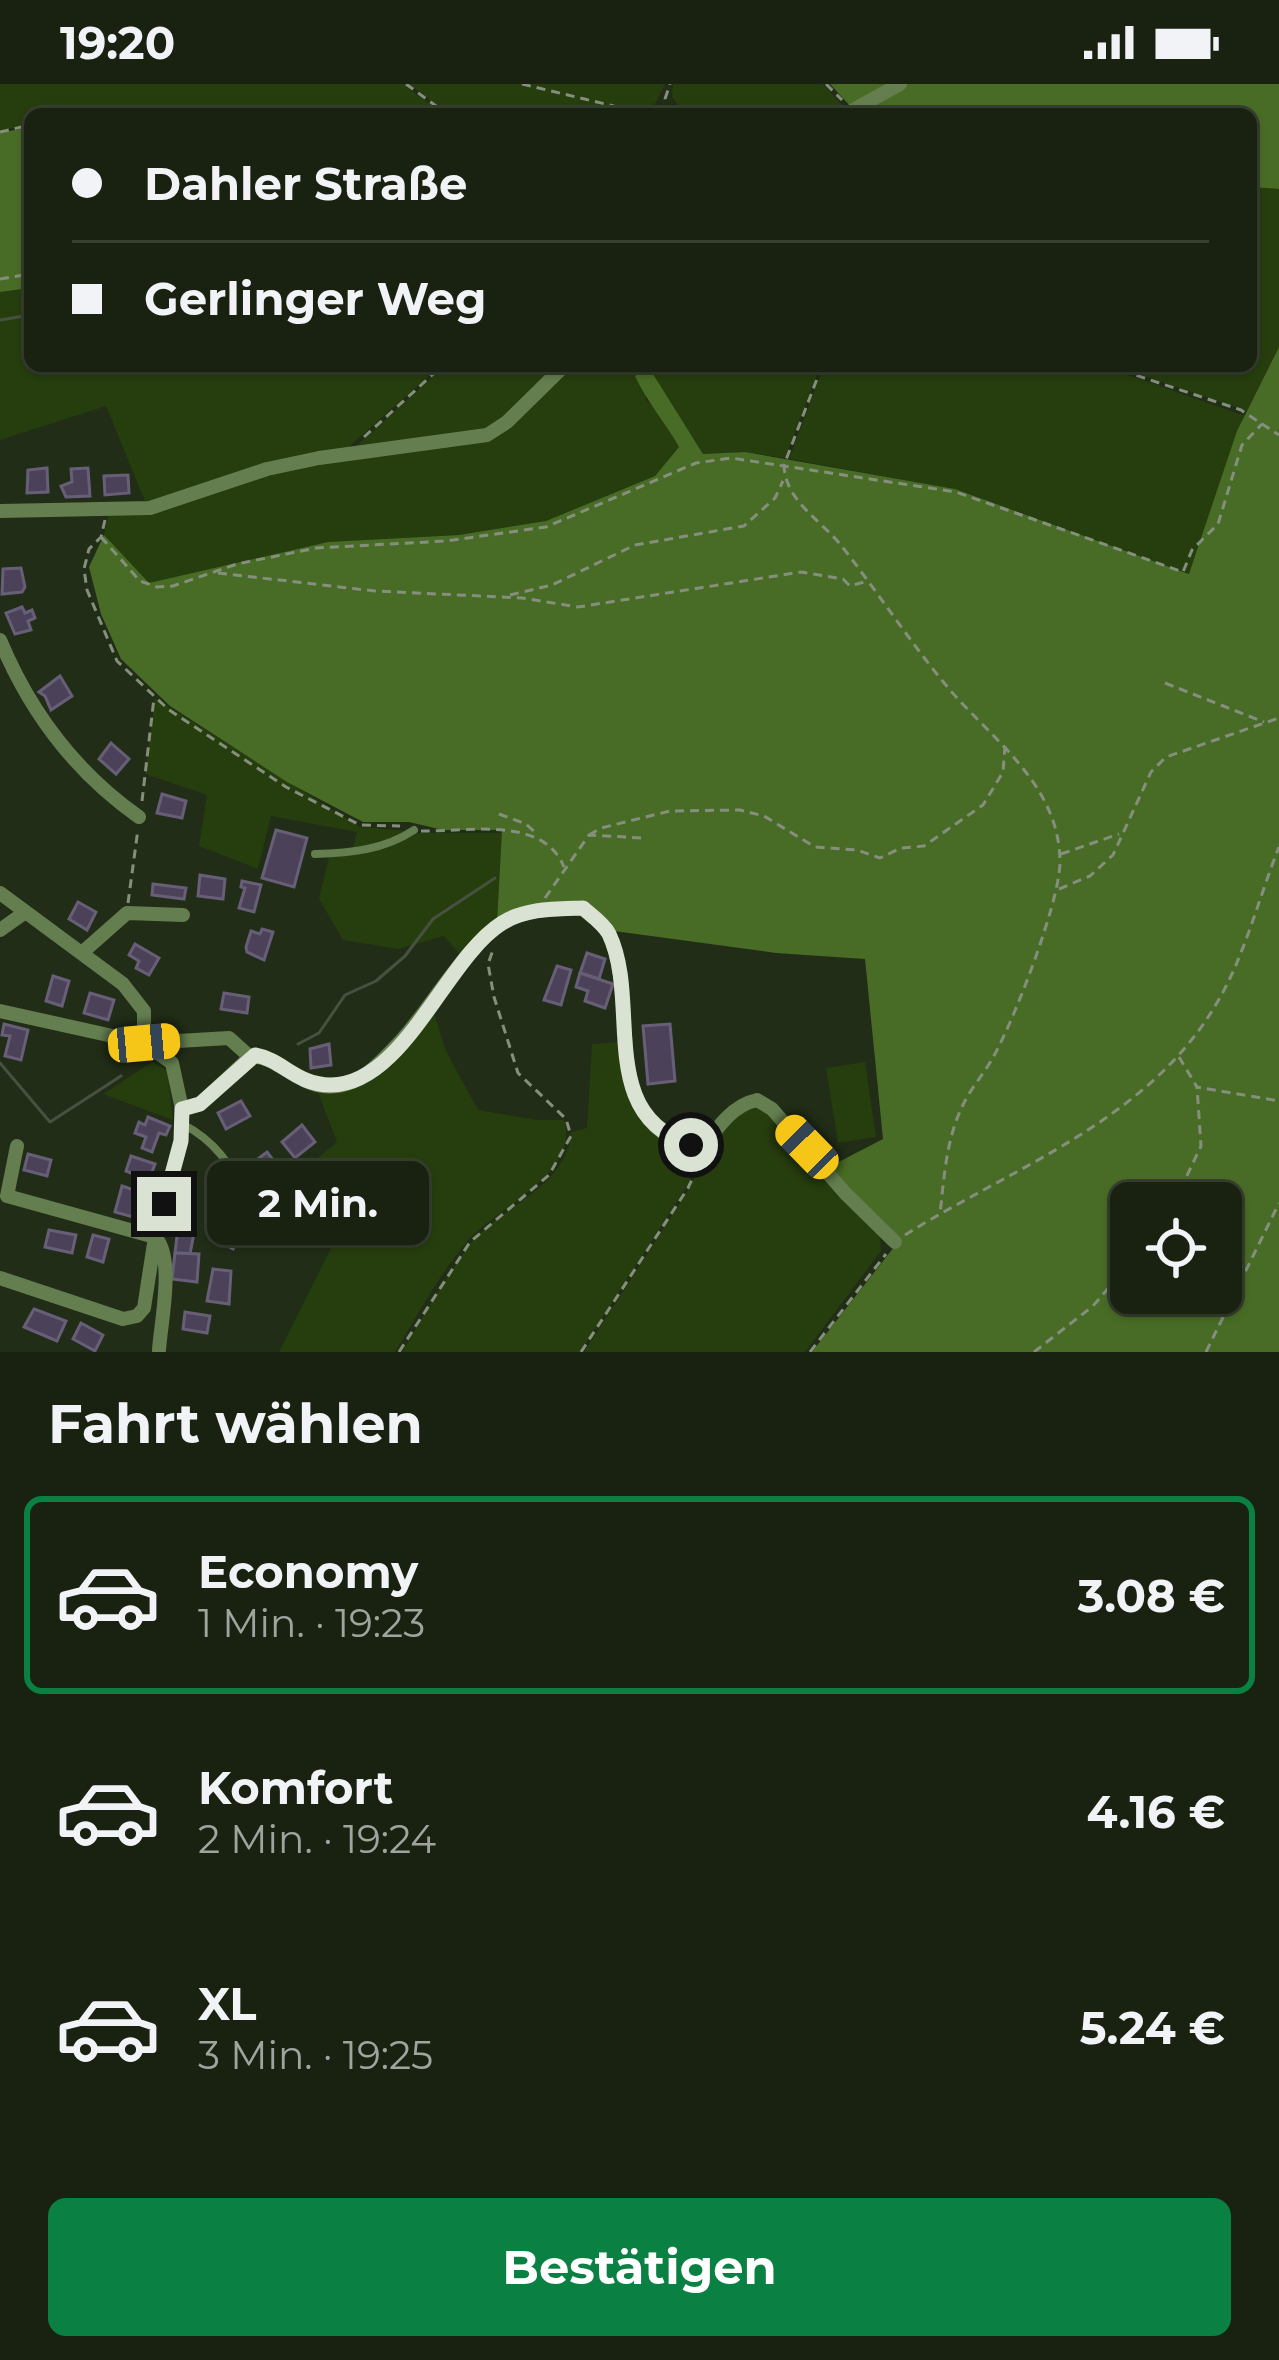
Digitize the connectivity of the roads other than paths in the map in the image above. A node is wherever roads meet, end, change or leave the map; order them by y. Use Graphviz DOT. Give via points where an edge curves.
graph roads {
  1 [pos="900,84"];
  2 [pos="858,108"];
  3 [pos="558,372"];
  4 [pos="0,511"];
  5 [pos="0,640"];
  6 [pos="140,817"];
  7 [pos="414,830"];
  8 [pos="315,854"];
  9 [pos="0,893"];
  10 [pos="24,913"];
  11 [pos="183,915"];
  12 [pos="0,930"];
  13 [pos="84,952"];
  14 [pos="0,1011"];
  15 [pos="144,1043"];
  16 [pos="250,1057"];
  17 [pos="182,1117"];
  18 [pos="17,1146"];
  19 [pos="242,1196"];
  20 [pos="155,1237"];
  21 [pos="895,1242"];
  22 [pos="0,1278"];
  23 [pos="159,1350"];
  1 -- 2 [label="street"];
  3 -- 4 [label="street" via="487,434 267,469 150,508"];
  5 -- 6 [label="street" via="20,689 69,755"];
  7 -- 8 [label="lane" via="376,847"];
  9 -- 10 [label="street"];
  10 -- 12 [label="street"];
  10 -- 13 [label="street"];
  11 -- 13 [label="street" via="127,913"];
  13 -- 15 [label="street" via="140,1003"];
  14 -- 15 [label="street"];
  15 -- 16 [label="street" via="229,1038"];
  15 -- 17 [label="street" via="172,1063"];
  16 -- 17 [label="street"];
  16 -- 21 [label="street" via="306,1082 355,1080 413,1029 502,923 539,910 583,908 608,931 636,1095 669,1138 705,1147 742,1103 757,1100"];
  17 -- 19 [label="lane" via="239,1178"];
  17 -- 20 [label="street"];
  18 -- 20 [label="street" via="7,1196"];
  20 -- 22 [label="street" via="137,1316 122,1319"];
  20 -- 23 [label="street" via="166,1262"];
}
